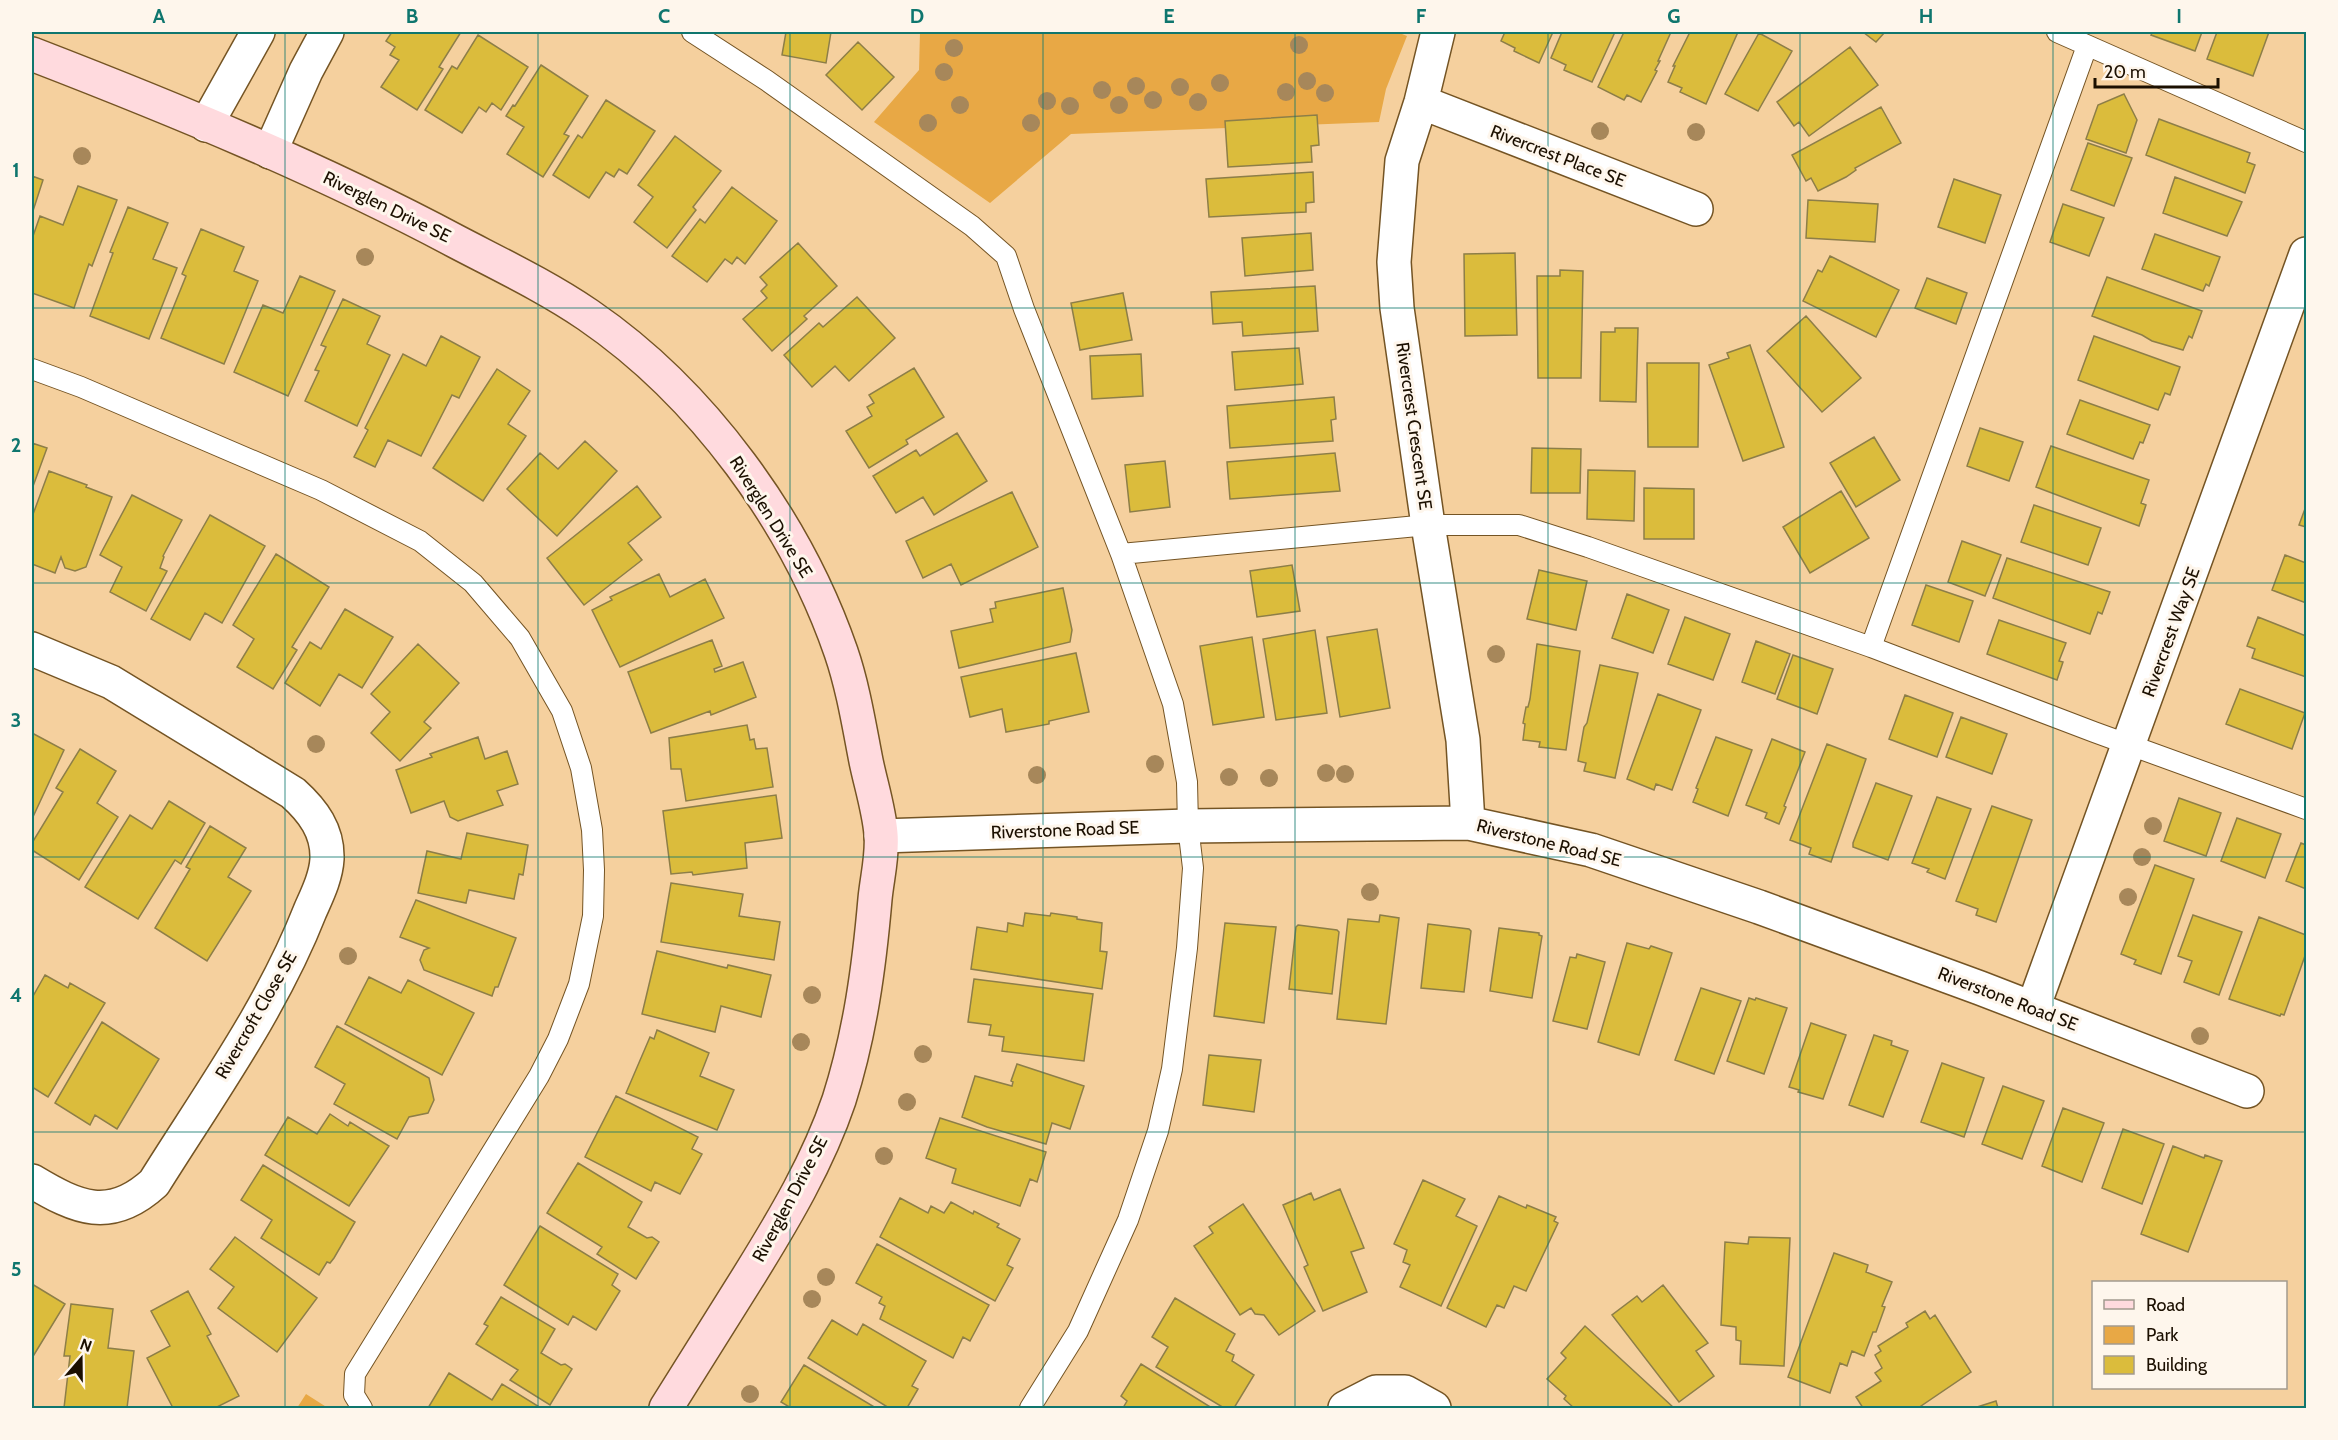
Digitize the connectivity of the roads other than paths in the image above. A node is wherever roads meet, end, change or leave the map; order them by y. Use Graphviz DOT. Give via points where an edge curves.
graph roads {
  1 [pos="258,32"];
  2 [pos="327,32"];
  3 [pos="692,32"];
  4 [pos="1438,32"];
  5 [pos="2057,32"];
  6 [pos="2087,45"];
  7 [pos="32,54"];
  8 [pos="1420,102"];
  9 [pos="206,124"];
  10 [pos="2307,142"];
  11 [pos="270,152"];
  12 [pos="1696,209"];
  13 [pos="2307,254"];
  14 [pos="32,369"];
  15 [pos="1428,525"];
  16 [pos="1121,554"];
  17 [pos="1871,647"];
  18 [pos="32,649"];
  19 [pos="2130,746"];
  20 [pos="2307,809"];
  21 [pos="1468,823"];
  22 [pos="1188,826"];
  23 [pos="881,836"];
  24 [pos="2033,1008"];
  25 [pos="2247,1091"];
  26 [pos="32,1181"];
  27 [pos="362,1408"];
  28 [pos="666,1408"];
  29 [pos="1030,1408"];
  30 [pos="1345,1408"];
  31 [pos="1434,1408"];
  1 -- 9 [label="street"];
  2 -- 11 [label="street"];
  3 -- 16 [label="lane" via="972,226 1006,255"];
  4 -- 8 [label="street, Rivercrest Crescent SE"];
  5 -- 6 [label="lane"];
  6 -- 10 [label="lane"];
  6 -- 17 [label="lane"];
  7 -- 9 [label="street, Riverglen Drive SE"];
  8 -- 12 [label="street, Rivercrest Place SE"];
  8 -- 15 [label="street, Rivercrest Crescent SE" via="1402,161 1394,262"];
  9 -- 11 [label="street, Riverglen Drive SE"];
  11 -- 23 [label="street, Riverglen Drive SE" via="427,226 588,315 635,351 696,409 748,475 815,589 841,653 856,708"];
  13 -- 19 [label="street, Rivercrest Way SE"];
  14 -- 27 [label="lane" via="310,485 420,541 473,583 520,638 562,711 581,768 592,830 594,870 593,916 579,984 539,1076 355,1374 354,1395"];
  15 -- 16 [label="lane"];
  15 -- 17 [label="lane" via="1519,525"];
  15 -- 21 [label="street, Rivercrest Crescent SE" via="1463,740"];
  16 -- 22 [label="lane" via="1173,704 1187,782"];
  17 -- 19 [label="lane"];
  18 -- 26 [label="street, Rivercroft Close SE" via="111,682 293,793 311,810 327,848 323,878 300,938 269,999 154,1183 123,1205 106,1208 83,1207"];
  19 -- 20 [label="lane"];
  19 -- 24 [label="street, Rivercrest Way SE"];
  21 -- 22 [label="street, Riverstone Road SE"];
  21 -- 24 [label="street, Riverstone Road SE" via="1591,850"];
  22 -- 23 [label="street, Riverstone Road SE"];
  22 -- 29 [label="lane" via="1193,868 1187,948 1172,1070 1158,1131 1128,1220 1078,1331"];
  23 -- 28 [label="street, Riverglen Drive SE" via="869,966 858,1032 838,1103 811,1167 775,1233"];
  24 -- 25 [label="street, Riverstone Road SE"];
  30 -- 31 [label="street" via="1376,1392 1405,1392"];
}
